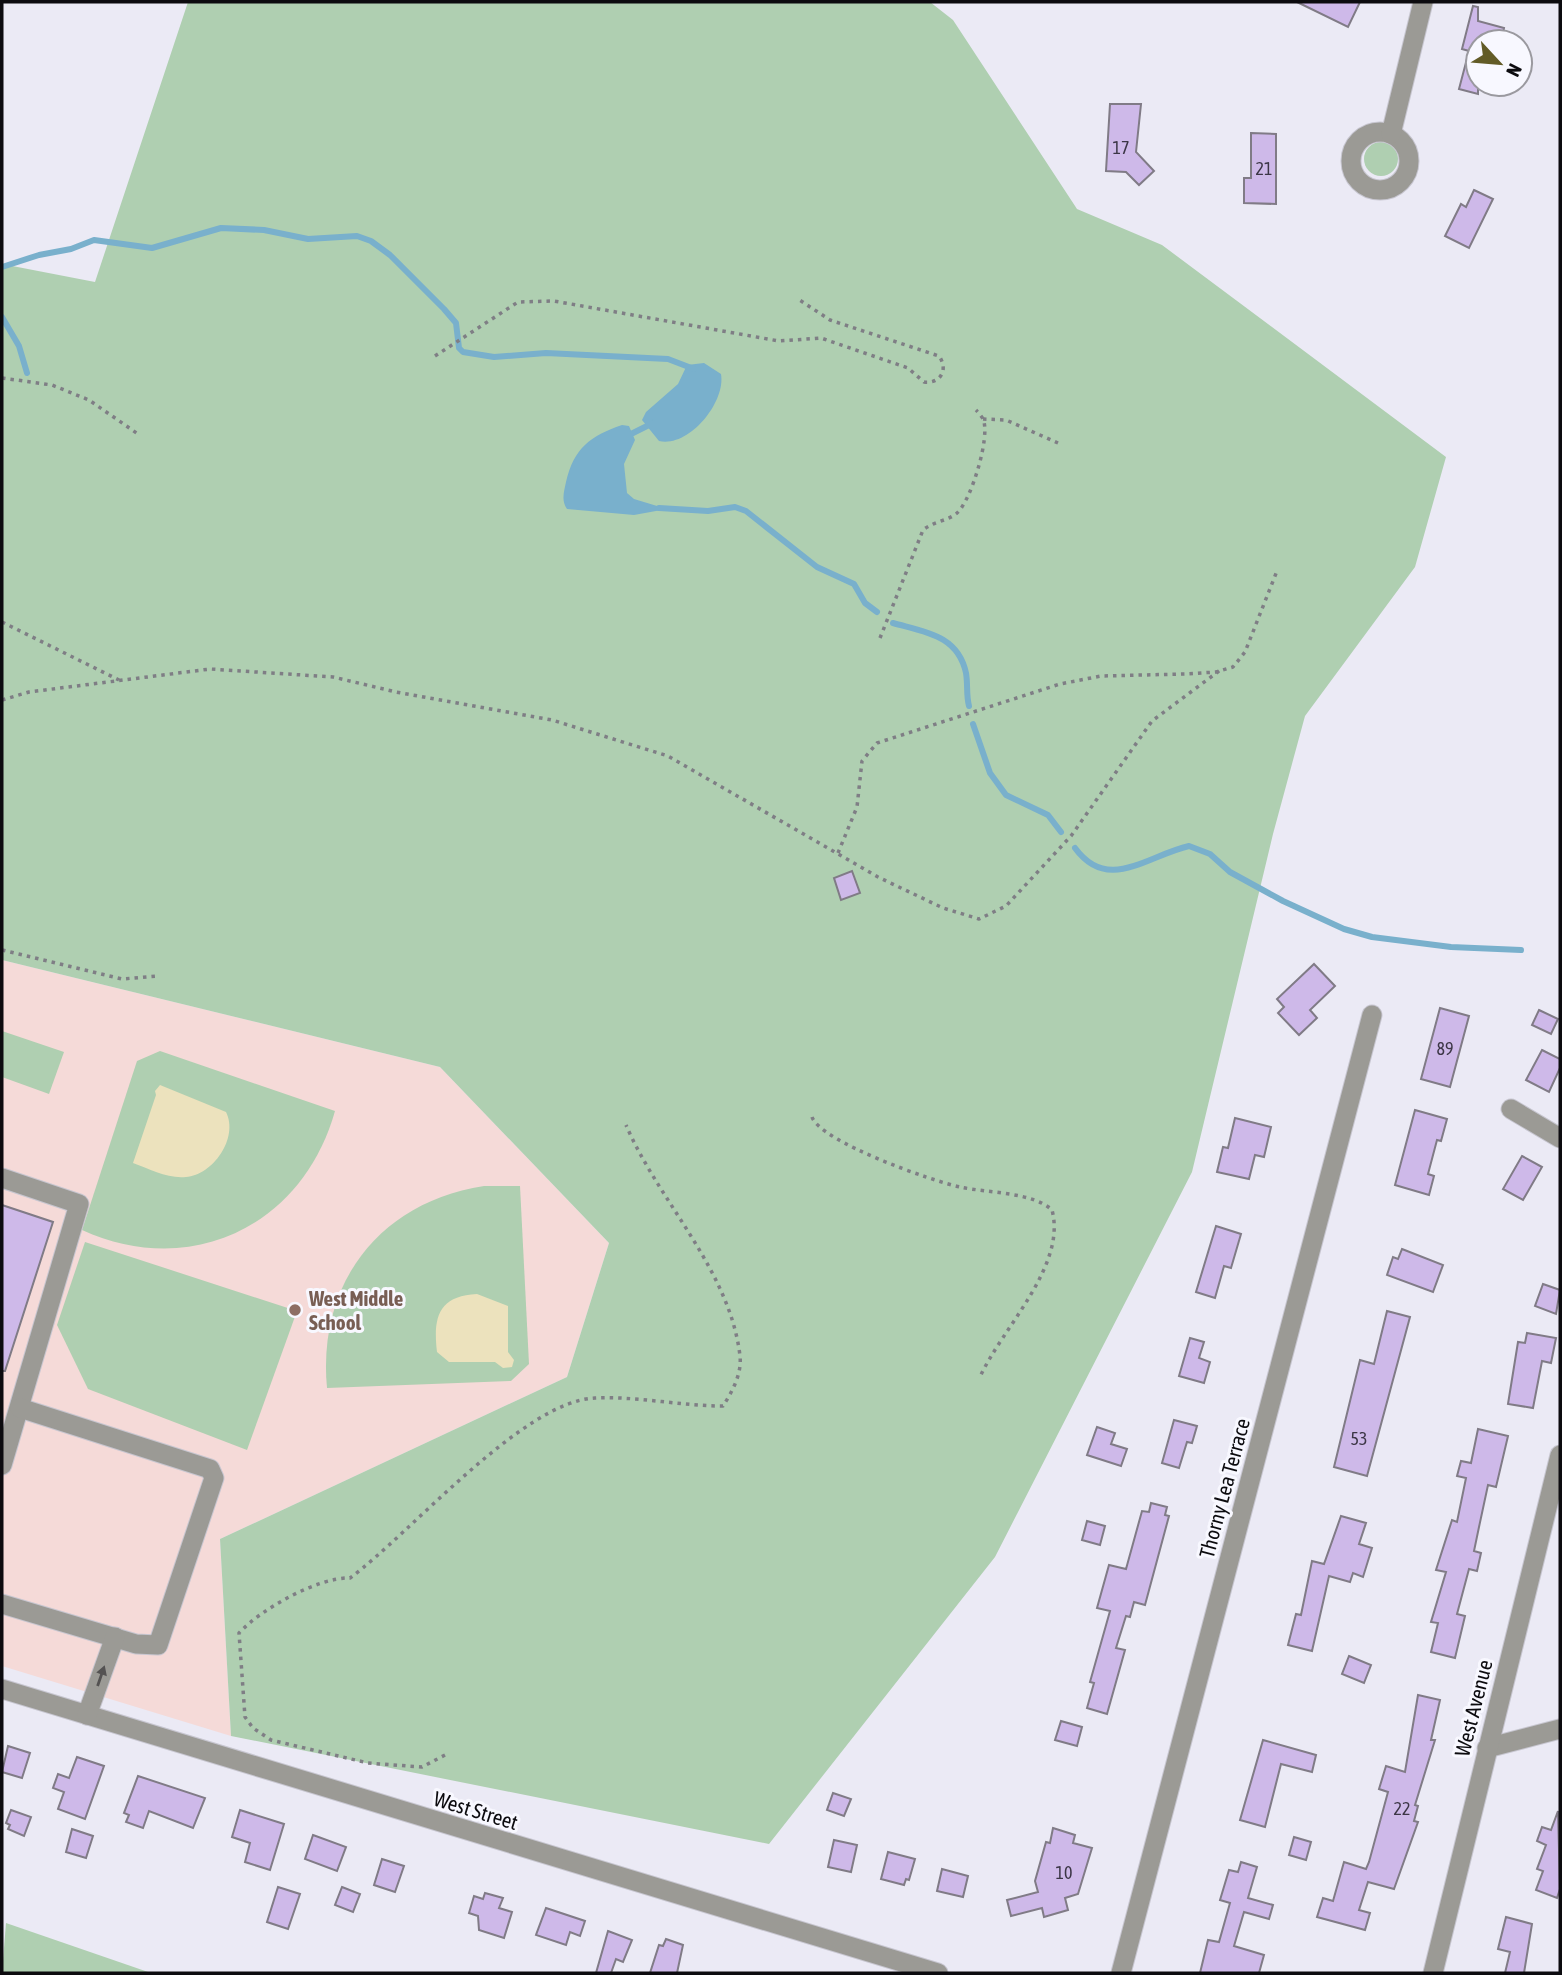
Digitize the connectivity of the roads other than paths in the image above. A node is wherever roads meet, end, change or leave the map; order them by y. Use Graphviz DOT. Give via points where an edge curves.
graph roads {
  1 [pos="1423,2"];
  2 [pos="1391,134"];
  3 [pos="1372,1015"];
  4 [pos="1511,1109"];
  5 [pos="1560,1138"];
  6 [pos="2,1178"];
  7 [pos="20,1408"];
  8 [pos="1560,1455"];
  9 [pos="2,1465"];
  10 [pos="2,1604"];
  11 [pos="114,1637"];
  12 [pos="2,1689"];
  13 [pos="87,1715"];
  14 [pos="1560,1729"];
  15 [pos="1487,1748"];
  16 [pos="938,1973"];
  17 [pos="1121,1973"];
  18 [pos="1433,1973"];
  1 -- 2 [label="street"];
  3 -- 17 [label="street, Thorny Lea Terrace"];
  4 -- 5 [label="street"];
  6 -- 7 [label="street" via="79,1204"];
  7 -- 9 [label="street"];
  7 -- 11 [label="street" via="213,1472 158,1645 147,1647"];
  8 -- 15 [label="street, West Avenue"];
  10 -- 11 [label="street"];
  13 -- 11 [label="street, one-way"];
  12 -- 13 [label="street, West Street"];
  13 -- 16 [label="street, West Street"];
  14 -- 15 [label="street"];
  15 -- 18 [label="street, West Avenue"];
}
